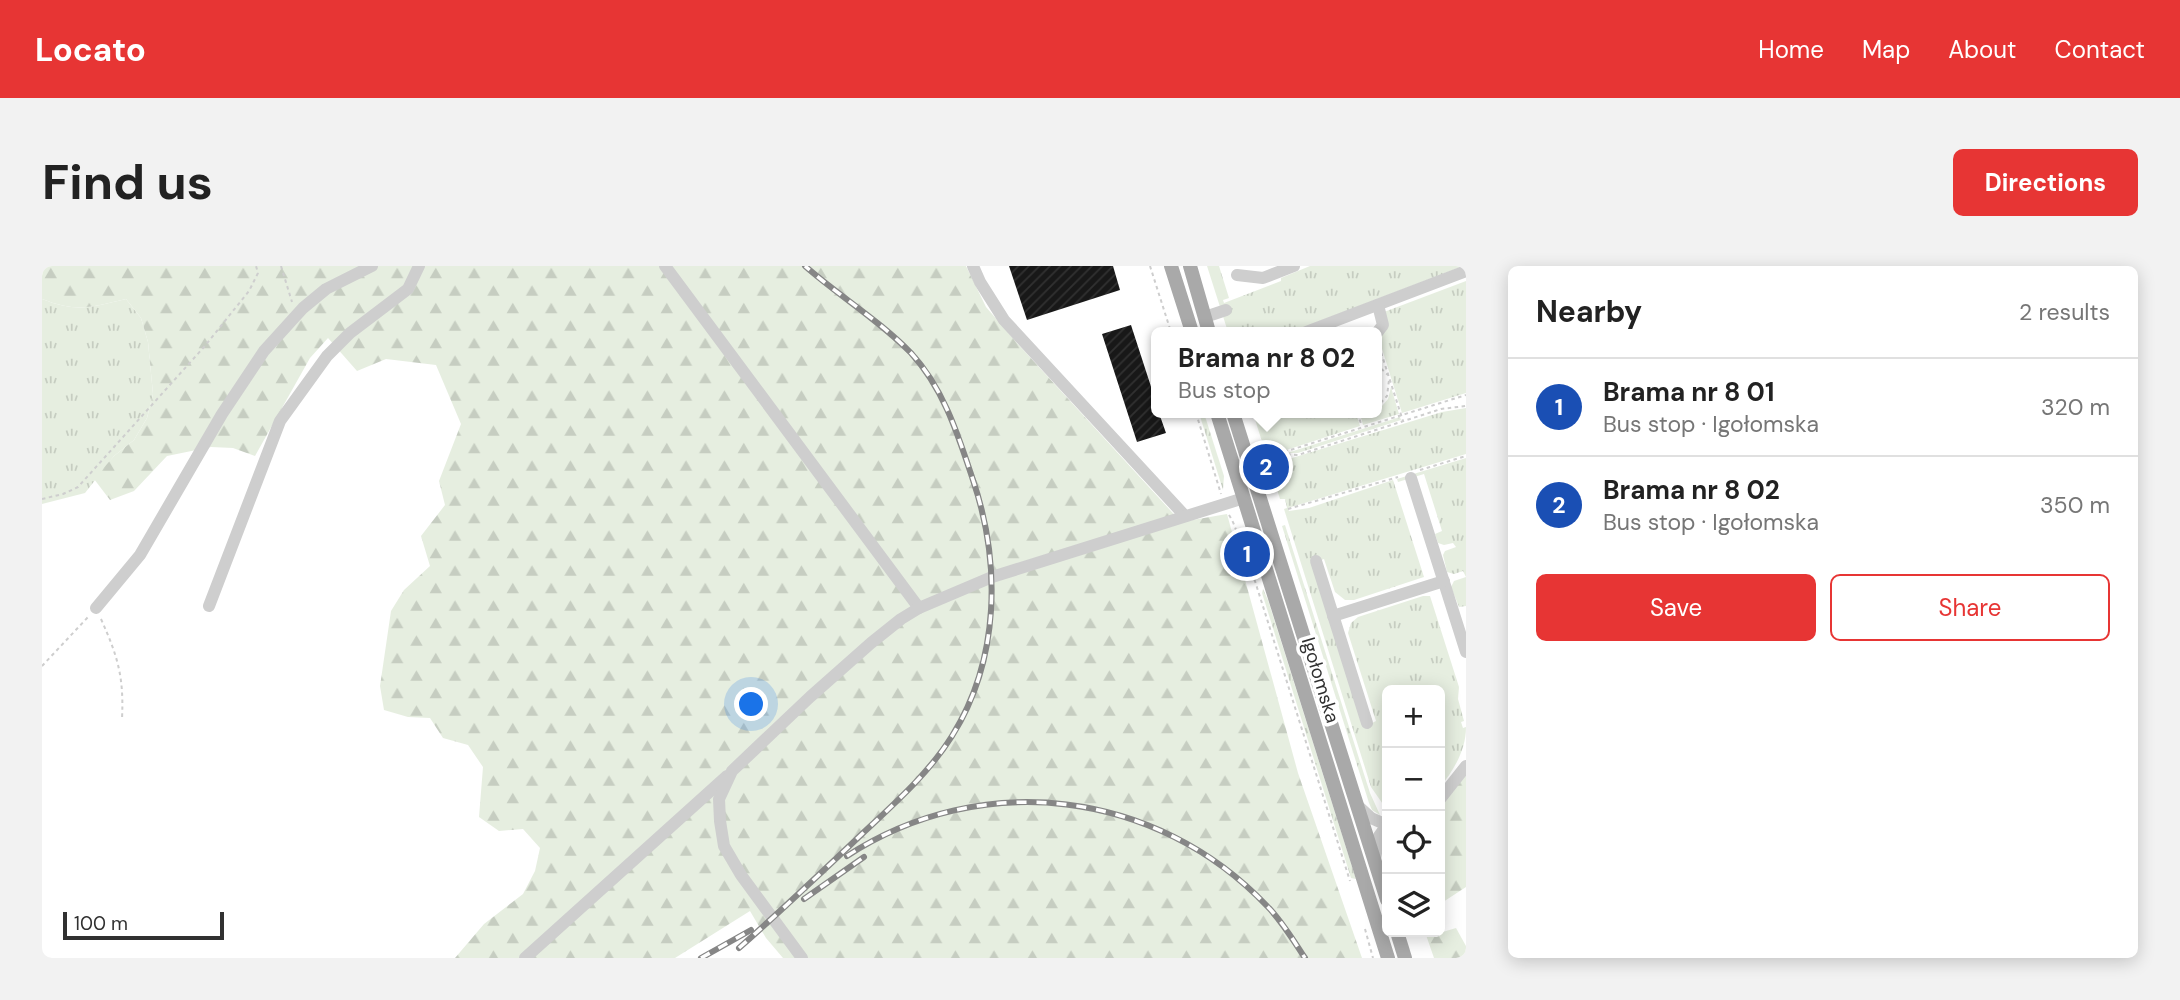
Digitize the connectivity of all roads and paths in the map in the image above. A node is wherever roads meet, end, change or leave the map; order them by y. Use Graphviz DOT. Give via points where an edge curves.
graph roads {
  1 [pos="256,266"];
  2 [pos="281,266"];
  3 [pos="372,266"];
  4 [pos="419,266"];
  5 [pos="664,266"];
  6 [pos="973,266"];
  7 [pos="1150,266"];
  8 [pos="1171,266"];
  9 [pos="1190,266"];
  10 [pos="1294,266"];
  11 [pos="1466,271"];
  12 [pos="1237,275"];
  13 [pos="1378,305"];
  14 [pos="1226,310"];
  15 [pos="296,316"];
  16 [pos="1205,317"];
  17 [pos="1169,327"];
  18 [pos="1190,327"];
  19 [pos="1208,327"];
  20 [pos="1319,327"];
  21 [pos="1382,328"];
  22 [pos="1382,355"];
  23 [pos="1382,370"];
  24 [pos="1389,377"];
  25 [pos="1466,395"];
  26 [pos="1382,403"];
  27 [pos="1466,406"];
  28 [pos="1401,415"];
  29 [pos="1198,418"];
  30 [pos="1219,418"];
  31 [pos="1235,418"];
  32 [pos="1359,418"];
  33 [pos="1404,422"];
  34 [pos="1362,427"];
  35 [pos="1279,454"];
  36 [pos="1271,456"];
  37 [pos="1466,456"];
  38 [pos="1412,474"];
  39 [pos="1222,495"];
  40 [pos="1244,498"];
  41 [pos="42,499"];
  42 [pos="1226,508"];
  43 [pos="1288,509"];
  44 [pos="1185,516"];
  45 [pos="1316,562"];
  46 [pos="1444,581"];
  47 [pos="209,606"];
  48 [pos="96,608"];
  49 [pos="919,608"];
  50 [pos="1333,616"];
  51 [pos="1466,652"];
  52 [pos="42,666"];
  53 [pos="122,719"];
  54 [pos="1367,723"];
  55 [pos="1466,766"];
  56 [pos="732,771"];
  57 [pos="1445,793"];
  58 [pos="1358,806"];
  59 [pos="1382,823"];
  60 [pos="1382,832"];
  61 [pos="1375,859"];
  62 [pos="1382,885"];
  63 [pos="1359,886"];
  64 [pos="1370,920"];
  65 [pos="1399,937"];
  66 [pos="526,958"];
  67 [pos="802,958"];
  68 [pos="1373,958"];
  69 [pos="1388,958"];
  70 [pos="1405,958"];
  1 -- 41 [label="path" via="258,273 249,291 204,347 78,487"];
  2 -- 15 [label="path"];
  3 -- 15 [label="lane" via="326,289"];
  4 -- 47 [label="lane" via="408,289 327,356 280,421"];
  5 -- 49 [label="lane"];
  6 -- 44 [label="lane" via="1004,320"];
  7 -- 17 [label="path"];
  8 -- 18 [label="main road"];
  9 -- 16 [label="main road"];
  10 -- 12 [label="lane" via="1263,278"];
  11 -- 13 [label="lane"];
  13 -- 20 [label="lane"];
  13 -- 21 [label="lane"];
  14 -- 16 [label="lane"];
  15 -- 48 [label="lane" via="264,351 140,555"];
  16 -- 19 [label="main road"];
  22 -- 24 [label="path"];
  23 -- 24 [label="path"];
  24 -- 26 [label="path"];
  24 -- 28 [label="path"];
  25 -- 28 [label="path"];
  27 -- 33 [label="path"];
  28 -- 33 [label="path"];
  28 -- 34 [label="path"];
  29 -- 39 [label="path"];
  30 -- 40 [label="main road, Igołomska"];
  31 -- 58 [label="main road, Igołomska"];
  32 -- 34 [label="path"];
  33 -- 35 [label="path" via="1298,455"];
  34 -- 35 [label="path"];
  35 -- 36 [label="path"];
  37 -- 38 [label="path"];
  38 -- 43 [label="path"];
  38 -- 46 [label="lane"];
  40 -- 44 [label="lane"];
  40 -- 63 [label="main road, Igołomska"];
  42 -- 63 [label="path" via="1245,565 1254,578 1348,877"];
  44 -- 49 [label="lane" via="992,577"];
  45 -- 50 [label="lane"];
  46 -- 50 [label="lane"];
  46 -- 51 [label="lane"];
  48 -- 52 [label="path"];
  48 -- 53 [label="path" via="118,657"];
  49 -- 56 [label="lane" via="871,643"];
  50 -- 54 [label="lane"];
  55 -- 57 [label="lane"];
  56 -- 66 [label="lane"];
  56 -- 67 [label="lane" via="719,799 724,846"];
  58 -- 59 [label="lane"];
  58 -- 61 [label="main road, Igołomska"];
  60 -- 61 [label="lane"];
  61 -- 62 [label="main road, Igołomska"];
  63 -- 64 [label="main road, Igołomska"];
  64 -- 68 [label="path" via="1365,934"];
  64 -- 69 [label="main road, Igołomska"];
  65 -- 70 [label="main road"];
}
